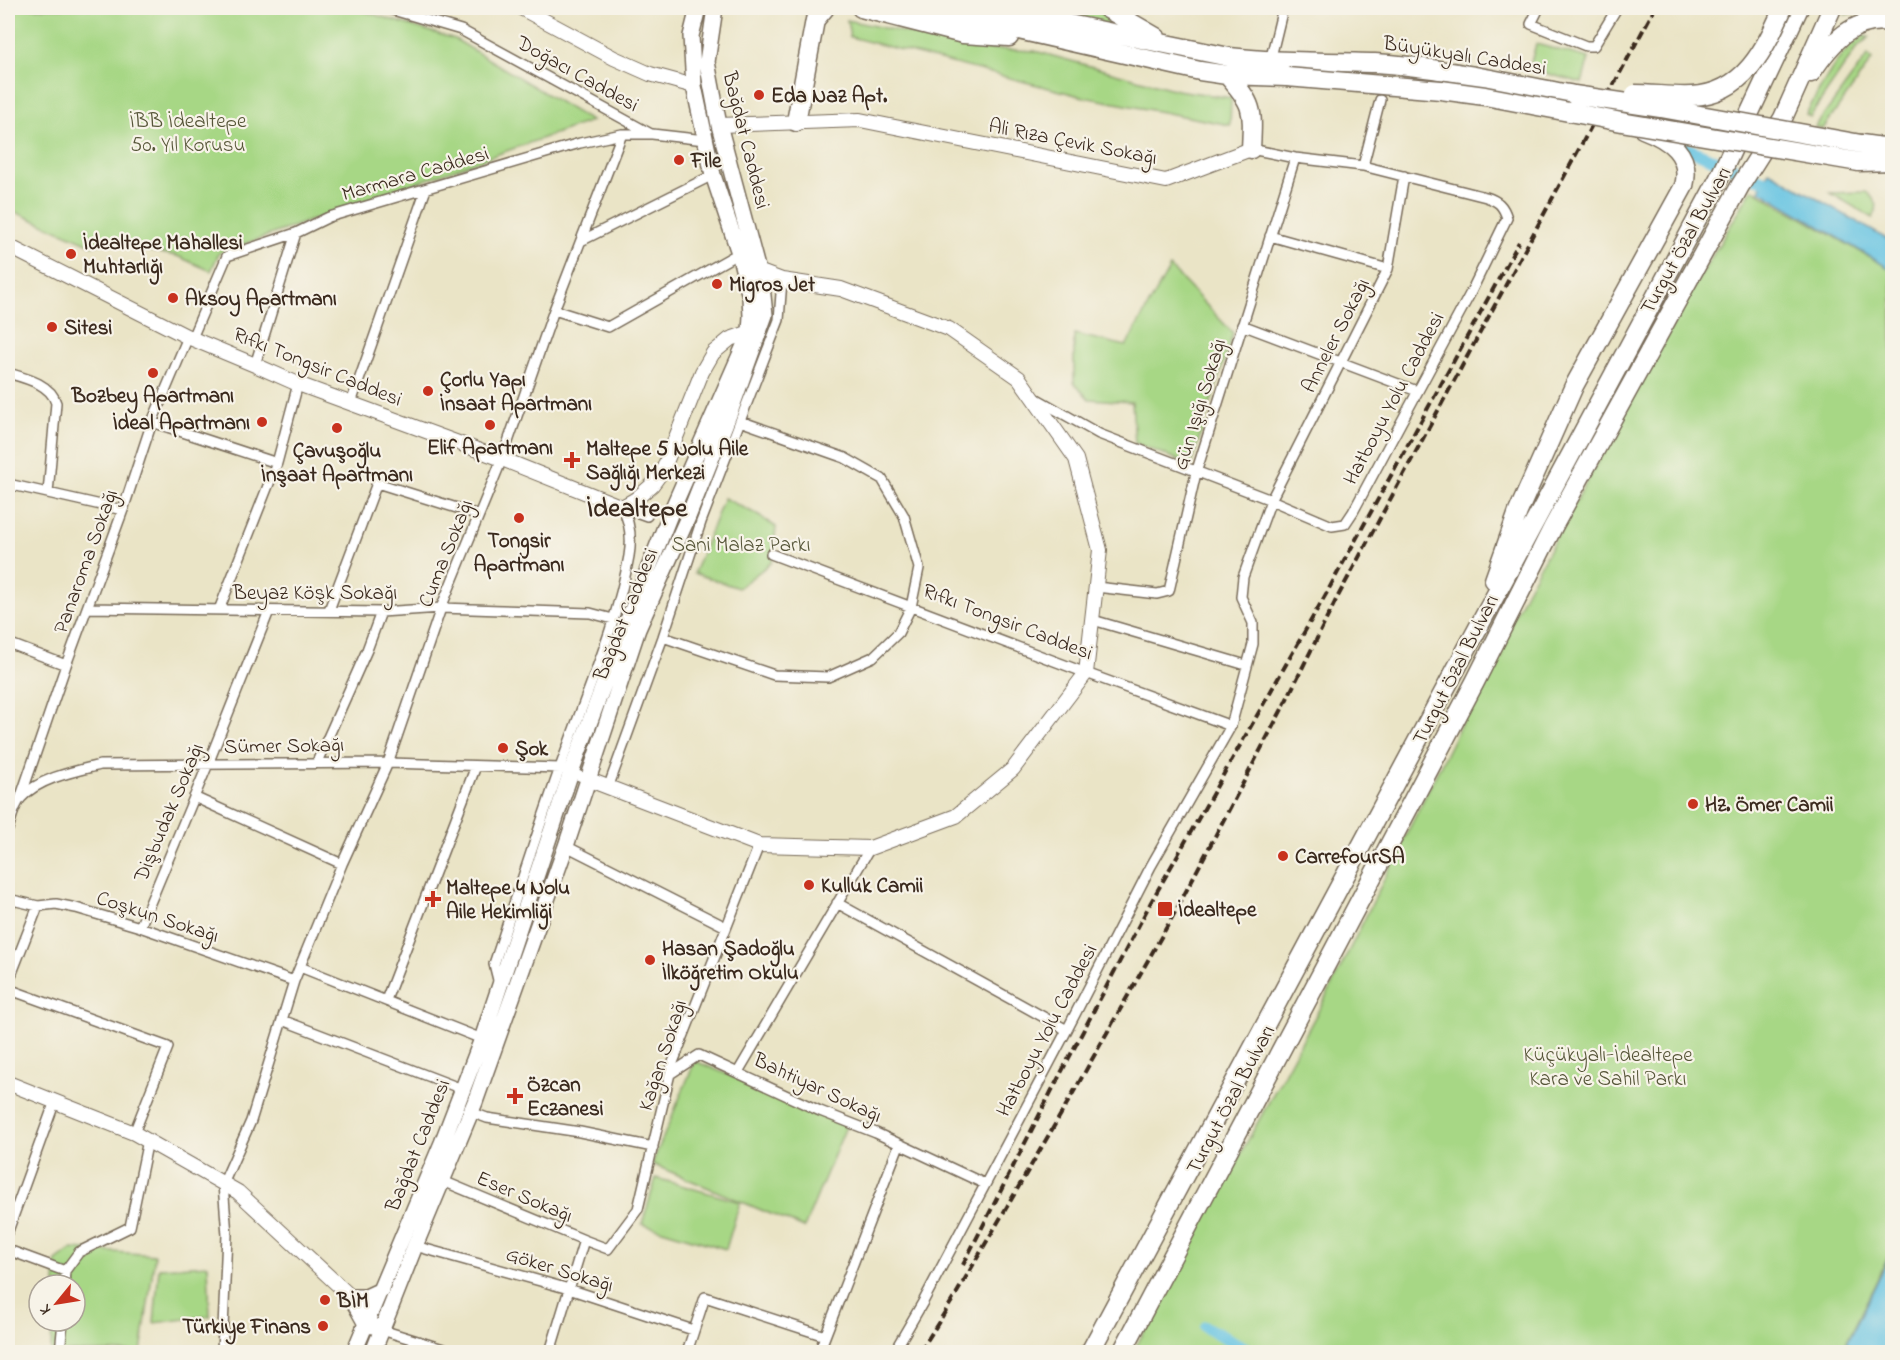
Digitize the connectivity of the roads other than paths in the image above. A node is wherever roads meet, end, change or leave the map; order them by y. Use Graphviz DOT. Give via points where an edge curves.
graph roads {
  1 [pos="386,8"];
  2 [pos="521,8"];
  3 [pos="698,8"];
  4 [pos="715,8"];
  5 [pos="825,8"];
  6 [pos="861,8"];
  7 [pos="921,8"];
  8 [pos="991,8"];
  9 [pos="1106,8"];
  10 [pos="1283,8"];
  11 [pos="1539,8"];
  12 [pos="1617,8"];
  13 [pos="1783,8"];
  14 [pos="1799,8"];
  15 [pos="1832,8"];
  16 [pos="1893,22"];
  17 [pos="1038,35"];
  18 [pos="1167,44"];
  19 [pos="1263,62"];
  20 [pos="1289,69"];
  21 [pos="1227,75"];
  22 [pos="694,86"];
  23 [pos="1574,95"];
  24 [pos="1380,100"];
  25 [pos="1783,117"];
  26 [pos="796,122"];
  27 [pos="1627,123"];
  28 [pos="719,125"];
  29 [pos="652,134"];
  30 [pos="622,135"];
  31 [pos="705,140"];
  32 [pos="1893,146"];
  33 [pos="1251,149"];
  34 [pos="1295,158"];
  35 [pos="1893,162"];
  36 [pos="1363,166"];
  37 [pos="713,175"];
  38 [pos="1404,176"];
  39 [pos="426,189"];
  40 [pos="296,233"];
  41 [pos="1270,236"];
  42 [pos="581,241"];
  43 [pos="8,246"];
  44 [pos="739,254"];
  45 [pos="1389,269"];
  46 [pos="758,271"];
  47 [pos="782,280"];
  48 [pos="554,310"];
  49 [pos="1242,325"];
  50 [pos="750,332"];
  51 [pos="190,337"];
  52 [pos="1343,362"];
  53 [pos="255,365"];
  54 [pos="8,373"];
  55 [pos="298,384"];
  56 [pos="1417,392"];
  57 [pos="1032,396"];
  58 [pos="351,403"];
  59 [pos="740,421"];
  60 [pos="152,422"];
  61 [pos="502,459"];
  62 [pos="277,463"];
  63 [pos="1196,473"];
  64 [pos="8,484"];
  65 [pos="48,493"];
  66 [pos="1271,500"];
  67 [pos="622,507"];
  68 [pos="123,510"];
  69 [pos="479,515"];
  70 [pos="647,516"];
  71 [pos="771,554"];
  72 [pos="1096,587"];
  73 [pos="911,607"];
  74 [pos="88,608"];
  75 [pos="441,608"];
  76 [pos="219,610"];
  77 [pos="329,610"];
  78 [pos="269,611"];
  79 [pos="381,612"];
  80 [pos="613,619"];
  81 [pos="1093,620"];
  82 [pos="663,638"];
  83 [pos="1471,642"];
  84 [pos="8,643"];
  85 [pos="66,665"];
  86 [pos="1246,666"];
  87 [pos="1086,673"];
  88 [pos="1231,726"];
  89 [pos="317,762"];
  90 [pos="388,763"];
  91 [pos="208,764"];
  92 [pos="476,766"];
  93 [pos="565,770"];
  94 [pos="587,779"];
  95 [pos="608,788"];
  96 [pos="194,797"];
  97 [pos="20,799"];
  98 [pos="8,829"];
  99 [pos="759,845"];
  100 [pos="566,846"];
  101 [pos="870,848"];
  102 [pos="342,864"];
  103 [pos="8,899"];
  104 [pos="837,903"];
  105 [pos="38,906"];
  106 [pos="140,927"];
  107 [pos="726,927"];
  108 [pos="511,952"];
  109 [pos="526,957"];
  110 [pos="300,967"];
  111 [pos="294,981"];
  112 [pos="8,983"];
  113 [pos="500,986"];
  114 [pos="8,989"];
  115 [pos="386,1000"];
  116 [pos="282,1020"];
  117 [pos="1067,1030"];
  118 [pos="482,1039"];
  119 [pos="738,1072"];
  120 [pos="670,1074"];
  121 [pos="8,1083"];
  122 [pos="462,1089"];
  123 [pos="55,1101"];
  124 [pos="471,1112"];
  125 [pos="134,1133"];
  126 [pos="148,1140"];
  127 [pos="899,1145"];
  128 [pos="653,1147"];
  129 [pos="443,1181"];
  130 [pos="223,1184"];
  131 [pos="985,1184"];
  132 [pos="8,1231"];
  133 [pos="584,1240"];
  134 [pos="415,1246"];
  135 [pos="8,1250"];
  136 [pos="65,1271"];
  137 [pos="569,1289"];
  138 [pos="381,1290"];
  139 [pos="351,1297"];
  140 [pos="366,1324"];
  141 [pos="382,1330"];
  142 [pos="693,1330"];
  143 [pos="62,1333"];
  144 [pos="825,1336"];
  145 [pos="60,1353"];
  146 [pos="222,1353"];
  147 [pos="354,1353"];
  148 [pos="373,1353"];
  149 [pos="453,1353"];
  150 [pos="550,1353"];
  151 [pos="687,1353"];
  152 [pos="819,1353"];
  153 [pos="894,1353"];
  154 [pos="1090,1353"];
  155 [pos="1122,1353"];
  1 -- 29 [label="street, Doğacı Caddesi" via="461,30"];
  2 -- 22 [label="street" via="614,58 650,74"];
  3 -- 22 [label="main road, Bağdat Caddesi" via="692,36"];
  4 -- 28 [label="main road, Bağdat Caddesi" via="706,62"];
  5 -- 26 [label="highway" via="815,20"];
  6 -- 17 [label="highway" via="963,34 1003,38"];
  7 -- 17 [label="highway, Büyükyalı Caddesi"];
  8 -- 18 [label="highway, Büyükyalı Caddesi"];
  9 -- 18 [label="highway"];
  10 -- 19 [label="street" via="1272,53"];
  11 -- 12 [label="street" via="1531,24 1586,46 1594,46"];
  13 -- 23 [label="highway, bridge" via="1754,64 1737,80 1713,93"];
  14 -- 83 [label="highway, Turgut Özal Bulvarı" via="1719,178"];
  15 -- 25 [label="highway, Turgut Özal Bulvarı"];
  16 -- 25 [label="highway" via="1876,20 1861,24 1840,37 1820,59"];
  17 -- 21 [label="highway, Büyükyalı Caddesi"];
  18 -- 19 [label="highway, Büyükyalı Caddesi"];
  19 -- 20 [label="highway, Büyükyalı Caddesi"];
  20 -- 21 [label="highway, Büyükyalı Caddesi"];
  20 -- 23 [label="highway, Büyükyalı Caddesi" via="1376,63 1433,69"];
  20 -- 27 [label="highway, Büyükyalı Caddesi, bridge" via="1485,96"];
  21 -- 33 [label="highway" via="1245,96 1253,116"];
  22 -- 31 [label="main road, Bağdat Caddesi"];
  23 -- 32 [label="highway, Büyükyalı Caddesi, bridge" via="1861,144"];
  24 -- 36 [label="street"];
  25 -- 155 [label="highway, Turgut Özal Bulvarı" via="1740,186 1553,527"];
  26 -- 28 [label="street, Ali Rıza Çevik Sokağı"];
  26 -- 33 [label="street, Ali Rıza Çevik Sokağı" via="860,120 1167,181"];
  27 -- 35 [label="highway, bridge" via="1860,162"];
  27 -- 83 [label="highway, bridge" via="1658,134 1681,154 1687,175 1684,186 1574,386 1518,512"];
  28 -- 46 [label="main road, Bağdat Caddesi"];
  29 -- 30 [label="street, Marmara Caddesi"];
  29 -- 31 [label="street, Marmara Caddesi"];
  30 -- 39 [label="street, Marmara Caddesi" via="580,143"];
  30 -- 42 [label="street, Cuma Sokağı"];
  31 -- 37 [label="main road, Bağdat Caddesi"];
  33 -- 34 [label="street"];
  34 -- 36 [label="street"];
  34 -- 41 [label="street, Gün Işığı Sokağı"];
  36 -- 38 [label="street"];
  37 -- 42 [label="street"];
  37 -- 44 [label="main road, Bağdat Caddesi"];
  38 -- 45 [label="street, Anneler Sokağı"];
  38 -- 56 [label="street, Hatboyu Yolu Caddesi" via="1498,201 1507,218"];
  39 -- 40 [label="street, Marmara Caddesi" via="329,217"];
  39 -- 58 [label="street"];
  40 -- 51 [label="street, Marmara Caddesi" via="227,256"];
  40 -- 53 [label="street"];
  41 -- 45 [label="street"];
  41 -- 49 [label="street, Gün Işığı Sokağı"];
  42 -- 48 [label="street, Cuma Sokağı"];
  43 -- 51 [label="street, Rıfkı Tongsir Caddesi"];
  44 -- 48 [label="street" via="608,327"];
  44 -- 50 [label="main road, Bağdat Caddesi" via="750,297"];
  45 -- 52 [label="street, Anneler Sokağı"];
  46 -- 47 [label="street"];
  46 -- 94 [label="main road, Bağdat Caddesi" via="765,315 730,412 638,629"];
  47 -- 57 [label="street" via="841,289 949,329 1019,378"];
  47 -- 59 [label="street" via="779,320"];
  48 -- 61 [label="street, Cuma Sokağı"];
  49 -- 52 [label="street"];
  49 -- 63 [label="street, Gün Işığı Sokağı"];
  50 -- 67 [label="street" via="730,339 713,353 663,470 652,485"];
  50 -- 93 [label="main road, Bağdat Caddesi"];
  51 -- 53 [label="street, Rıfkı Tongsir Caddesi"];
  51 -- 60 [label="street, Panaroma Sokağı"];
  52 -- 56 [label="street"];
  52 -- 66 [label="street, Anneler Sokağı"];
  53 -- 55 [label="street, Rıfkı Tongsir Caddesi"];
  54 -- 65 [label="street" via="46,388 55,398"];
  55 -- 58 [label="street, Rıfkı Tongsir Caddesi"];
  55 -- 62 [label="street"];
  56 -- 66 [label="street, Hatboyu Yolu Caddesi" via="1345,524 1332,526"];
  57 -- 63 [label="street" via="1099,434"];
  57 -- 72 [label="street" via="1076,459 1100,550"];
  58 -- 61 [label="street, Rıfkı Tongsir Caddesi"];
  59 -- 73 [label="street" via="845,458 882,479 904,516 919,568"];
  59 -- 82 [label="street" via="698,528"];
  60 -- 62 [label="street"];
  60 -- 68 [label="street, Panaroma Sokağı"];
  61 -- 67 [label="street, Rıfkı Tongsir Caddesi"];
  61 -- 69 [label="street, Cuma Sokağı"];
  62 -- 76 [label="street"];
  63 -- 66 [label="street"];
  63 -- 72 [label="street, Gün Işığı Sokağı" via="1169,591 1157,594"];
  64 -- 65 [label="street"];
  65 -- 68 [label="street"];
  66 -- 86 [label="street, Anneler Sokağı" via="1243,577 1241,597 1252,622 1253,644"];
  67 -- 70 [label="street, Rıfkı Tongsir Caddesi"];
  67 -- 80 [label="street" via="630,532 629,555"];
  68 -- 74 [label="street, Panaroma Sokağı"];
  69 -- 75 [label="street, Cuma Sokağı"];
  69 -- 77 [label="street" via="377,483"];
  71 -- 73 [label="street, Rıfkı Tongsir Caddesi"];
  72 -- 81 [label="street"];
  73 -- 82 [label="street" via="898,633 873,657 828,677 774,675"];
  73 -- 87 [label="street, Rıfkı Tongsir Caddesi"];
  74 -- 76 [label="street, Beyaz Köşk Sokağı"];
  74 -- 85 [label="street, Panaroma Sokağı"];
  75 -- 79 [label="street, Beyaz Köşk Sokağı"];
  75 -- 80 [label="street, Beyaz Köşk Sokağı" via="590,613"];
  75 -- 90 [label="street, Cuma Sokağı"];
  76 -- 78 [label="street, Beyaz Köşk Sokağı"];
  77 -- 78 [label="street, Beyaz Köşk Sokağı"];
  77 -- 79 [label="street, Beyaz Köşk Sokağı"];
  78 -- 91 [label="street, Dişbudak Sokağı"];
  79 -- 89 [label="street"];
  80 -- 93 [label="street"];
  81 -- 86 [label="street"];
  81 -- 87 [label="street"];
  82 -- 95 [label="street"];
  83 -- 154 [label="highway, Turgut Özal Bulvarı"];
  84 -- 85 [label="street"];
  85 -- 97 [label="street, Panaroma Sokağı"];
  86 -- 88 [label="street, Hatboyu Yolu Caddesi"];
  87 -- 88 [label="street, Rıfkı Tongsir Caddesi"];
  87 -- 101 [label="street" via="1013,769 956,816"];
  88 -- 117 [label="street, Hatboyu Yolu Caddesi" via="1151,866"];
  89 -- 90 [label="street, Sümer Sokağı"];
  89 -- 91 [label="street, Sümer Sokağı"];
  90 -- 92 [label="street, Sümer Sokağı"];
  90 -- 102 [label="street, Cuma Sokağı"];
  91 -- 96 [label="street, Dişbudak Sokağı"];
  91 -- 97 [label="street, Sümer Sokağı" via="100,765 63,774"];
  92 -- 93 [label="street, Sümer Sokağı"];
  92 -- 115 [label="street"];
  93 -- 94 [label="street, Sümer Sokağı"];
  93 -- 108 [label="main road, Bağdat Caddesi"];
  93 -- 113 [label="street" via="494,964"];
  94 -- 95 [label="street"];
  94 -- 100 [label="main road, Bağdat Caddesi"];
  95 -- 99 [label="street"];
  96 -- 102 [label="street"];
  96 -- 106 [label="street, Dişbudak Sokağı"];
  97 -- 98 [label="street"];
  99 -- 101 [label="street"];
  99 -- 107 [label="street, Kağan Sokağı"];
  100 -- 107 [label="street"];
  100 -- 109 [label="main road, Bağdat Caddesi"];
  101 -- 104 [label="street, Bahtiyar Sokağı"];
  102 -- 110 [label="street, Cuma Sokağı"];
  103 -- 105 [label="street, Coşkun Sokağı"];
  104 -- 117 [label="street"];
  104 -- 119 [label="street, Bahtiyar Sokağı"];
  105 -- 106 [label="street, Coşkun Sokağı" via="56,904"];
  105 -- 112 [label="street"];
  106 -- 111 [label="street, Coşkun Sokağı"];
  107 -- 120 [label="street, Kağan Sokağı"];
  108 -- 109 [label="street"];
  108 -- 113 [label="main road, Bağdat Caddesi"];
  109 -- 124 [label="main road, Bağdat Caddesi"];
  110 -- 111 [label="street, Cuma Sokağı"];
  110 -- 115 [label="street"];
  111 -- 116 [label="street, Cuma Sokağı"];
  113 -- 118 [label="main road, Bağdat Caddesi"];
  114 -- 125 [label="street" via="168,1047"];
  115 -- 118 [label="street"];
  116 -- 122 [label="street"];
  116 -- 130 [label="street, Cuma Sokağı" via="251,1121"];
  117 -- 131 [label="street, Hatboyu Yolu Caddesi"];
  118 -- 122 [label="main road, Bağdat Caddesi"];
  119 -- 120 [label="street" via="699,1055"];
  119 -- 127 [label="street, Bahtiyar Sokağı"];
  120 -- 128 [label="street, Kağan Sokağı"];
  121 -- 123 [label="street"];
  122 -- 138 [label="main road, Bağdat Caddesi"];
  123 -- 125 [label="street"];
  123 -- 132 [label="street"];
  124 -- 128 [label="street"];
  124 -- 129 [label="main road, Bağdat Caddesi"];
  125 -- 126 [label="street"];
  126 -- 130 [label="street"];
  126 -- 136 [label="street" via="130,1227 79,1252"];
  127 -- 131 [label="street, Bahtiyar Sokağı"];
  127 -- 144 [label="street"];
  128 -- 133 [label="street, Kağan Sokağı" via="638,1209 608,1249"];
  129 -- 133 [label="street, Eser Sokağı"];
  129 -- 134 [label="main road, Bağdat Caddesi"];
  130 -- 139 [label="street" via="238,1192"];
  130 -- 146 [label="street" via="227,1235"];
  131 -- 153 [label="street, Hatboyu Yolu Caddesi"];
  133 -- 137 [label="street, Eser Sokağı"];
  134 -- 137 [label="street, Göker Sokağı"];
  134 -- 141 [label="main road, Bağdat Caddesi"];
  135 -- 136 [label="street"];
  137 -- 142 [label="street, Göker Sokağı"];
  137 -- 150 [label="street, Eser Sokağı"];
  138 -- 139 [label="main road" via="366,1297"];
  138 -- 140 [label="main road, Bağdat Caddesi"];
  139 -- 140 [label="main road"];
  140 -- 141 [label="main road"];
  140 -- 147 [label="main road, Bağdat Caddesi"];
  141 -- 148 [label="main road, Bağdat Caddesi"];
  141 -- 149 [label="street"];
  142 -- 144 [label="street" via="705,1297"];
  142 -- 151 [label="street"];
  143 -- 145 [label="street"];
  144 -- 152 [label="street"];
}
